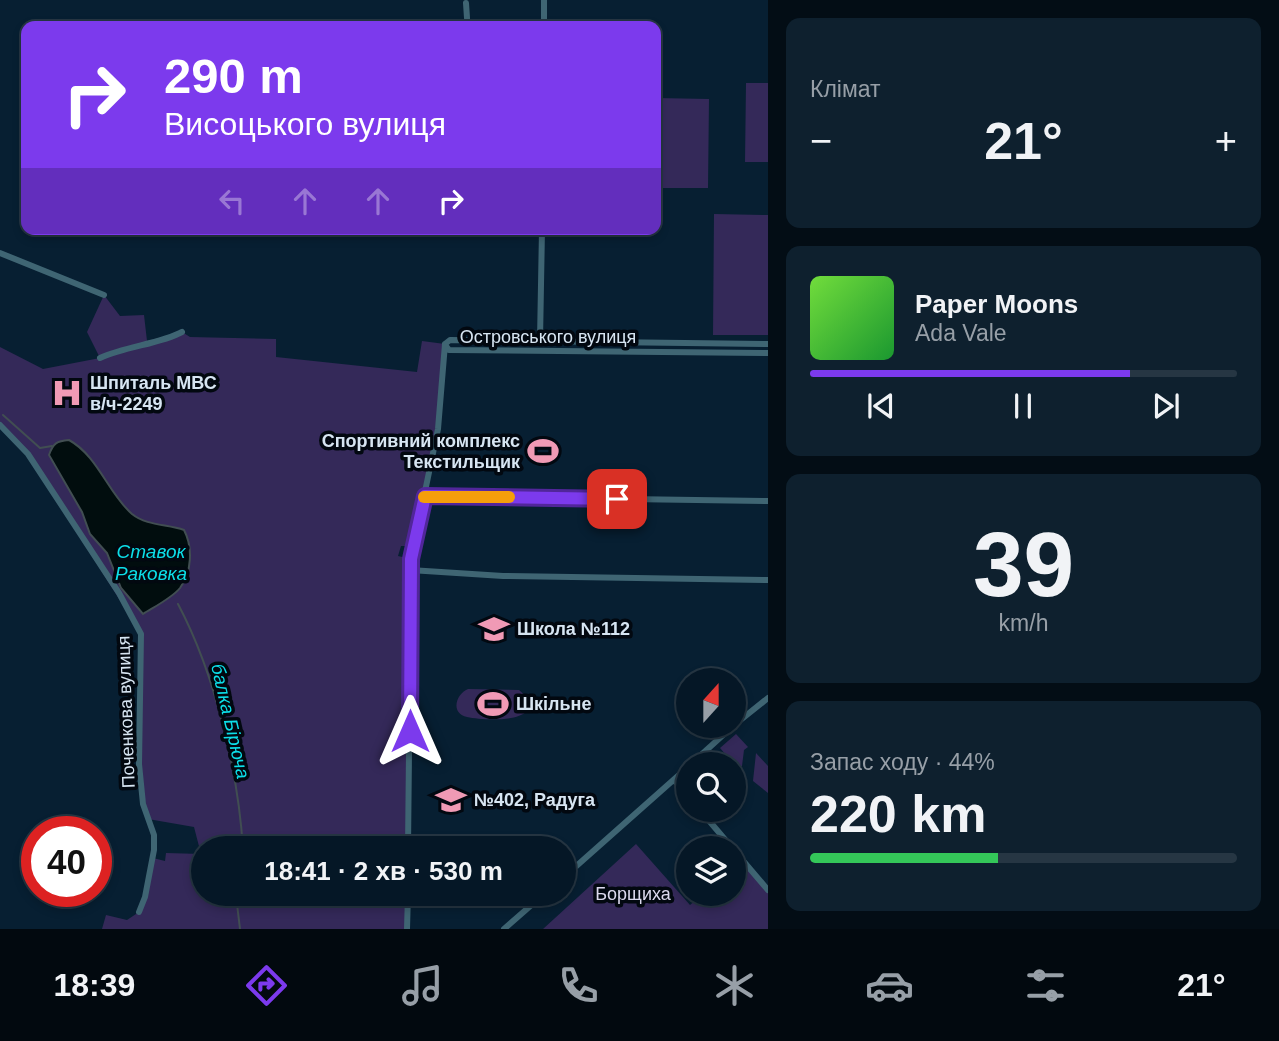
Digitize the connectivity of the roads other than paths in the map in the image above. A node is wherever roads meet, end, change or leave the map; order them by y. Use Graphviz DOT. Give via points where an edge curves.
graph roads {
  1 [pos="544,0"];
  2 [pos="467,3"];
  3 [pos="467,18"];
  4 [pos="544,21"];
  5 [pos="542,235"];
  6 [pos="0,253"];
  7 [pos="104,295"];
  8 [pos="183,331"];
  9 [pos="540,341"];
  10 [pos="445,344"];
  11 [pos="768,344"];
  12 [pos="768,353"];
  13 [pos="100,358"];
  14 [pos="0,425"];
  15 [pos="425,496"];
  16 [pos="768,501"];
  17 [pos="410,570"];
  18 [pos="768,580"];
  19 [pos="768,698"];
  20 [pos="746,716"];
  21 [pos="720,738"];
  22 [pos="704,752"];
  23 [pos="674,780"];
  24 [pos="676,782"];
  25 [pos="710,822"];
  26 [pos="408,836"];
  27 [pos="722,836"];
  28 [pos="746,864"];
  29 [pos="576,866"];
  30 [pos="768,890"];
  31 [pos="408,906"];
  32 [pos="530,906"];
  33 [pos="139,912"];
  34 [pos="407,929"];
  35 [pos="504,929"];
  1 -- 4 [label="street"];
  2 -- 3 [label="street"];
  5 -- 9 [label="street"];
  6 -- 7 [label="street"];
  8 -- 13 [label="street"];
  9 -- 10 [label="street, Островського вулиця" via="450,340"];
  9 -- 11 [label="street, Островського вулиця"];
  10 -- 12 [label="street, Островського вулиця" via="449,350"];
  10 -- 15 [label="street" via="438,429"];
  14 -- 33 [label="street, Поченкова вулиця" via="28,454 141,634 139,764 154,850"];
  15 -- 16 [label="street"];
  15 -- 17 [label="street"];
  17 -- 18 [label="street"];
  17 -- 26 [label="street"];
  19 -- 20 [label="street"];
  21 -- 22 [label="street"];
  23 -- 24 [label="street"];
  23 -- 29 [label="street"];
  25 -- 27 [label="street"];
  28 -- 30 [label="street"];
  31 -- 34 [label="street"];
  32 -- 35 [label="street"];
}
